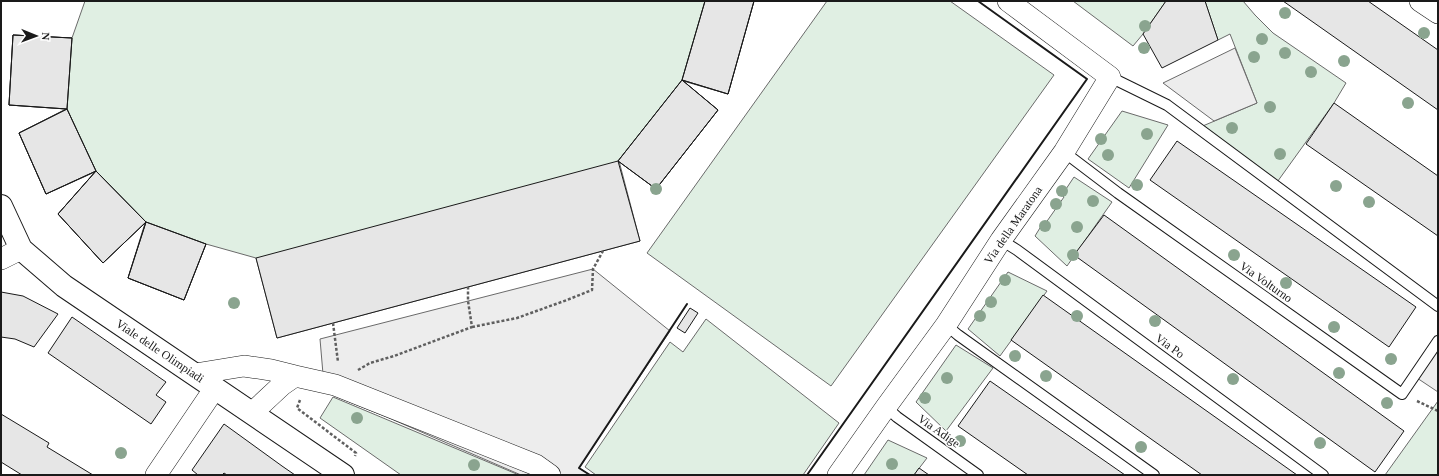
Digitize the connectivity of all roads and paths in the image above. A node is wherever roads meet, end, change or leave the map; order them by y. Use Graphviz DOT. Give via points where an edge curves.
graph roads {
  1 [pos="1008,1"];
  2 [pos="1420,1"];
  3 [pos="1438,13"];
  4 [pos="1110,77"];
  5 [pos="1064,152"];
  6 [pos="1,206"];
  7 [pos="1001,240"];
  8 [pos="21,248"];
  9 [pos="603,251"];
  10 [pos="1,259"];
  11 [pos="468,287"];
  12 [pos="1438,306"];
  13 [pos="946,325"];
  14 [pos="472,327"];
  15 [pos="1438,341"];
  16 [pos="352,373"];
  17 [pos="195,374"];
  18 [pos="295,376"];
  19 [pos="215,388"];
  20 [pos="1402,394"];
  21 [pos="886,407"];
  22 [pos="1438,411"];
  23 [pos="252,413"];
  24 [pos="156,475"];
  25 [pos="343,475"];
  26 [pos="550,475"];
  27 [pos="838,475"];
  28 [pos="978,475"];
  29 [pos="1154,475"];
  30 [pos="1323,475"];
  1 -- 4 [label="street"];
  2 -- 3 [label="street"];
  4 -- 5 [label="street, Via della Maratona"];
  4 -- 12 [label="lane" via="1167,105"];
  5 -- 7 [label="street, Via della Maratona"];
  5 -- 20 [label="lane, Via Volturno"];
  6 -- 8 [label="street, Viale delle Olimpiadi"];
  7 -- 13 [label="street, Via della Maratona"];
  7 -- 30 [label="lane, Via Po"];
  8 -- 10 [label="street"];
  8 -- 17 [label="street, Viale delle Olimpiadi" via="64,286"];
  9 -- 14 [label="path" via="593,269 592,290 517,318"];
  11 -- 14 [label="path"];
  13 -- 21 [label="street, Via della Maratona"];
  13 -- 29 [label="lane"];
  14 -- 16 [label="path"];
  15 -- 20 [label="lane"];
  17 -- 18 [label="street" via="244,366"];
  17 -- 19 [label="street, Viale delle Olimpiadi"];
  18 -- 23 [label="street"];
  18 -- 26 [label="street" via="335,385 421,418 536,465"];
  19 -- 23 [label="street, Viale delle Olimpiadi"];
  19 -- 24 [label="street"];
  20 -- 22 [label="path"];
  21 -- 27 [label="street, Via della Maratona"];
  21 -- 28 [label="lane, Via Adige"];
  23 -- 25 [label="street, Viale delle Olimpiadi"];
}
